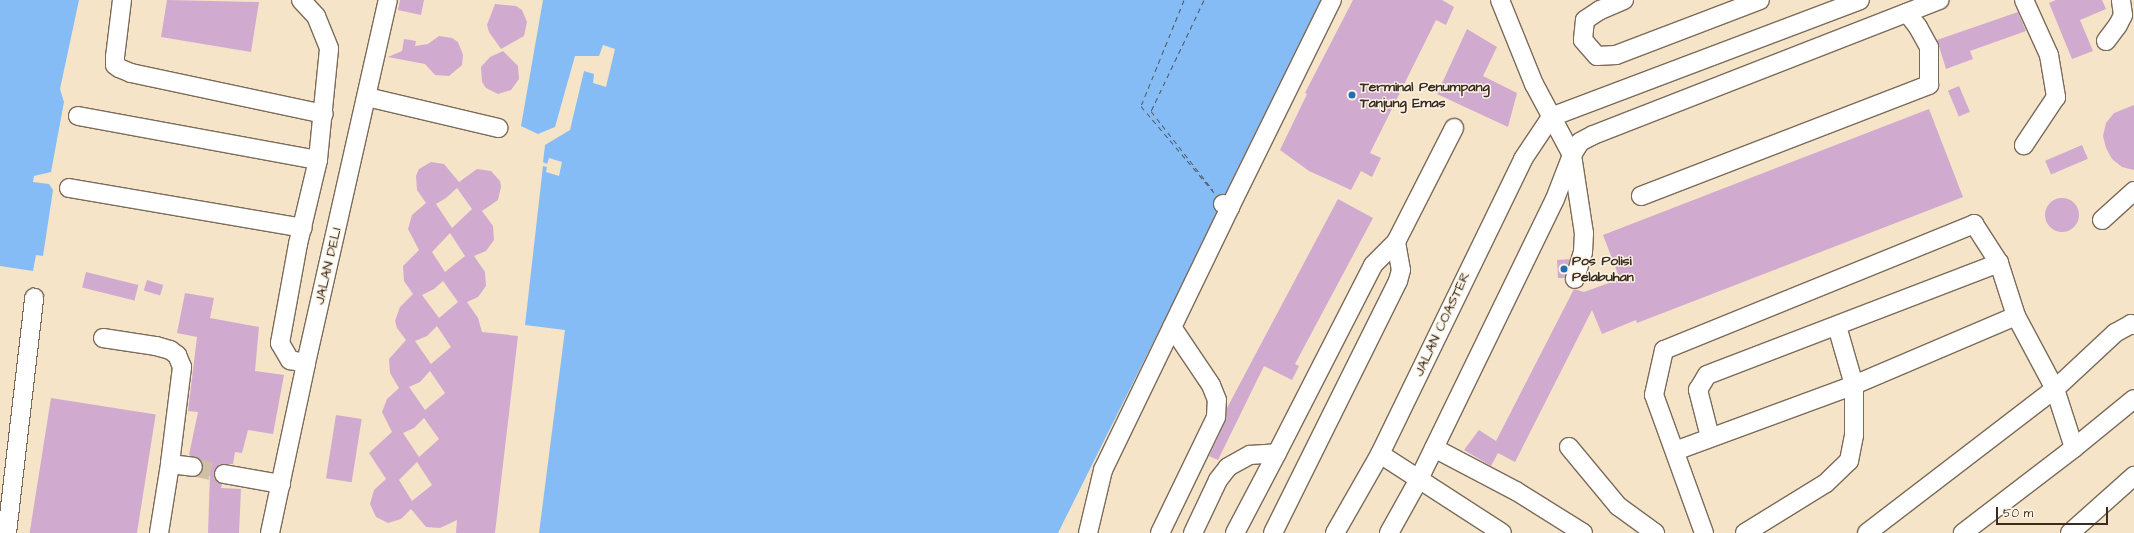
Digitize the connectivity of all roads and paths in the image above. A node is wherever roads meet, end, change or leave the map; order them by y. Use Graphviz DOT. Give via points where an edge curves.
graph roads {
  1 [pos="122,0"];
  2 [pos="301,0"];
  3 [pos="388,0"];
  4 [pos="1332,0"];
  5 [pos="1500,0"];
  6 [pos="1624,0"];
  7 [pos="1760,0"];
  8 [pos="1860,0"];
  9 [pos="1940,0"];
  10 [pos="2024,0"];
  11 [pos="2121,0"];
  12 [pos="1907,14"];
  13 [pos="1791,24"];
  14 [pos="2106,41"];
  15 [pos="1806,51"];
  16 [pos="367,97"];
  17 [pos="324,114"];
  18 [pos="78,116"];
  19 [pos="1551,117"];
  20 [pos="498,128"];
  21 [pos="1454,128"];
  22 [pos="2024,145"];
  23 [pos="1572,155"];
  24 [pos="318,160"];
  25 [pos="69,188"];
  26 [pos="2134,191"];
  27 [pos="1641,196"];
  28 [pos="2102,220"];
  29 [pos="303,228"];
  30 [pos="1396,242"];
  31 [pos="1999,264"];
  32 [pos="1575,279"];
  33 [pos="34,298"];
  34 [pos="2016,316"];
  35 [pos="2134,325"];
  36 [pos="1837,326"];
  37 [pos="1172,327"];
  38 [pos="103,338"];
  39 [pos="306,363"];
  40 [pos="1854,385"];
  41 [pos="2055,389"];
  42 [pos="2134,399"];
  43 [pos="1710,437"];
  44 [pos="1569,447"];
  45 [pos="1434,448"];
  46 [pos="2074,448"];
  47 [pos="1675,451"];
  48 [pos="1277,452"];
  49 [pos="1380,454"];
  50 [pos="170,464"];
  51 [pos="193,467"];
  52 [pos="224,474"];
  53 [pos="2134,476"];
  54 [pos="1419,479"];
  55 [pos="281,484"];
  56 [pos="7,533"];
  57 [pos="160,533"];
  58 [pos="270,533"];
  59 [pos="1088,533"];
  60 [pos="1160,533"];
  61 [pos="1193,533"];
  62 [pos="1235,533"];
  63 [pos="1273,533"];
  64 [pos="1335,533"];
  65 [pos="1389,533"];
  66 [pos="1502,533"];
  67 [pos="1584,533"];
  68 [pos="1655,533"];
  69 [pos="1704,533"];
  70 [pos="1745,533"];
  71 [pos="1867,533"];
  72 [pos="1963,533"];
  73 [pos="2070,533"];
  1 -- 17 [label="lane" via="115,57 115,65 119,68 131,73"];
  2 -- 17 [label="lane" via="316,16 329,49"];
  3 -- 16 [label="lane, JALAN DELI"];
  4 -- 37 [label="lane" via="1227,205"];
  5 -- 19 [label="lane"];
  6 -- 7 [label="lane" via="1584,20 1583,40 1597,56 1616,55"];
  8 -- 13 [label="lane"];
  9 -- 12 [label="lane"];
  10 -- 22 [label="lane" via="2049,56 2056,97"];
  11 -- 14 [label="lane" via="2123,15"];
  12 -- 15 [label="lane"];
  12 -- 27 [label="lane" via="1929,47 1929,85"];
  13 -- 15 [label="lane"];
  13 -- 19 [label="lane"];
  15 -- 23 [label="lane" via="1593,135 1580,142"];
  16 -- 20 [label="lane"];
  16 -- 39 [label="lane, JALAN DELI"];
  17 -- 24 [label="lane"];
  18 -- 24 [label="lane"];
  19 -- 23 [label="lane"];
  19 -- 49 [label="lane, JALAN COASTER" via="1523,159"];
  21 -- 30 [label="lane"];
  23 -- 32 [label="lane" via="1584,233 1583,252"];
  23 -- 45 [label="lane" via="1554,199"];
  24 -- 29 [label="lane"];
  25 -- 29 [label="lane"];
  26 -- 28 [label="lane"];
  29 -- 39 [label="lane" via="280,343 290,360"];
  30 -- 48 [label="lane" via="1373,265"];
  30 -- 63 [label="lane" via="1401,270 1398,281"];
  31 -- 34 [label="lane"];
  31 -- 36 [label="lane"];
  31 -- 47 [label="lane" via="1974,224 1664,350 1654,395"];
  33 -- 56 [label="lane"];
  34 -- 40 [label="lane"];
  34 -- 41 [label="lane"];
  35 -- 41 [label="lane" via="2131,324 2115,333"];
  36 -- 40 [label="lane"];
  36 -- 43 [label="lane" via="1707,375 1698,390"];
  37 -- 59 [label="lane" via="1103,470"];
  37 -- 60 [label="lane" via="1211,386 1217,400 1216,417"];
  38 -- 50 [label="lane" via="156,346 177,355 182,367"];
  39 -- 55 [label="lane, JALAN DELI"];
  40 -- 43 [label="lane"];
  40 -- 70 [label="lane" via="1854,435 1849,462 1826,483"];
  41 -- 46 [label="lane"];
  41 -- 71 [label="lane"];
  42 -- 46 [label="lane"];
  43 -- 47 [label="lane"];
  44 -- 68 [label="lane" via="1618,506"];
  45 -- 54 [label="lane"];
  45 -- 67 [label="lane" via="1516,491"];
  46 -- 72 [label="lane"];
  47 -- 69 [label="lane"];
  48 -- 61 [label="lane" via="1250,455 1228,467 1218,480"];
  48 -- 62 [label="lane"];
  49 -- 54 [label="lane"];
  49 -- 64 [label="lane, JALAN COASTER"];
  50 -- 51 [label="lane"];
  50 -- 57 [label="lane"];
  52 -- 55 [label="lane"];
  53 -- 73 [label="lane"];
  54 -- 65 [label="lane"];
  54 -- 66 [label="lane"];
  55 -- 58 [label="lane, JALAN DELI"];
}
